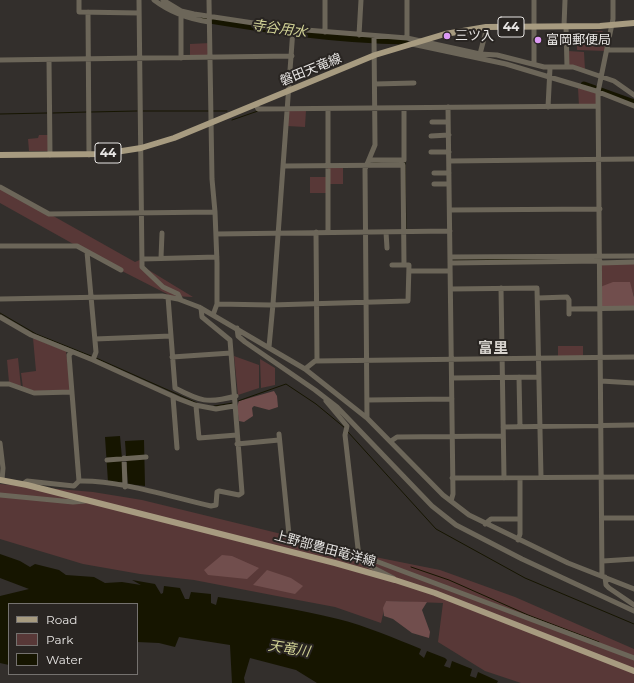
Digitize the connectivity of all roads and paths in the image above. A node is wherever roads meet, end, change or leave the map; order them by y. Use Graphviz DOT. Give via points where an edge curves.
graph roads {
  1 [pos="79,0"];
  2 [pos="139,0"];
  3 [pos="154,0"];
  4 [pos="163,0"];
  5 [pos="209,0"];
  6 [pos="325,0"];
  7 [pos="361,0"];
  8 [pos="407,0"];
  9 [pos="534,0"];
  10 [pos="565,0"];
  11 [pos="613,0"];
  12 [pos="88,12"];
  13 [pos="139,13"];
  14 [pos="181,13"];
  15 [pos="209,19"];
  16 [pos="634,23"];
  17 [pos="612,25"];
  18 [pos="535,26"];
  19 [pos="565,26"];
  20 [pos="487,27"];
  21 [pos="293,29"];
  22 [pos="325,32"];
  23 [pos="445,34"];
  24 [pos="360,35"];
  25 [pos="374,36"];
  26 [pos="407,38"];
  27 [pos="421,40"];
  28 [pos="411,44"];
  29 [pos="443,45"];
  30 [pos="607,50"];
  31 [pos="634,50"];
  32 [pos="480,54"];
  33 [pos="292,56"];
  34 [pos="375,56"];
  35 [pos="140,58"];
  36 [pos="181,58"];
  37 [pos="210,58"];
  38 [pos="88,59"];
  39 [pos="0,60"];
  40 [pos="48,60"];
  41 [pos="534,64"];
  42 [pos="566,67"];
  43 [pos="550,68"];
  44 [pos="549,77"];
  45 [pos="600,77"];
  46 [pos="414,83"];
  47 [pos="375,84"];
  48 [pos="289,91"];
  49 [pos="598,92"];
  50 [pos="634,95"];
  51 [pos="256,105"];
  52 [pos="548,106"];
  53 [pos="598,106"];
  54 [pos="634,106"];
  55 [pos="448,107"];
  56 [pos="375,108"];
  57 [pos="404,108"];
  58 [pos="287,109"];
  59 [pos="328,109"];
  60 [pos="432,122"];
  61 [pos="448,122"];
  62 [pos="211,123"];
  63 [pos="449,135"];
  64 [pos="431,136"];
  65 [pos="141,148"];
  66 [pos="431,152"];
  67 [pos="449,152"];
  68 [pos="0,155"];
  69 [pos="50,155"];
  70 [pos="89,155"];
  71 [pos="599,159"];
  72 [pos="634,159"];
  73 [pos="369,160"];
  74 [pos="449,161"];
  75 [pos="366,165"];
  76 [pos="284,166"];
  77 [pos="328,166"];
  78 [pos="434,173"];
  79 [pos="449,173"];
  80 [pos="434,184"];
  81 [pos="449,184"];
  82 [pos="0,187"];
  83 [pos="600,209"];
  84 [pos="450,210"];
  85 [pos="215,212"];
  86 [pos="141,213"];
  87 [pos="450,231"];
  88 [pos="278,232"];
  89 [pos="316,232"];
  90 [pos="328,232"];
  91 [pos="365,232"];
  92 [pos="386,232"];
  93 [pos="404,232"];
  94 [pos="162,233"];
  95 [pos="216,234"];
  96 [pos="0,246"];
  97 [pos="387,248"];
  98 [pos="87,252"];
  99 [pos="634,256"];
  100 [pos="217,257"];
  101 [pos="161,258"];
  102 [pos="142,259"];
  103 [pos="450,260"];
  104 [pos="600,260"];
  105 [pos="634,262"];
  106 [pos="392,265"];
  107 [pos="404,265"];
  108 [pos="121,270"];
  109 [pos="409,271"];
  110 [pos="450,271"];
  111 [pos="501,288"];
  112 [pos="450,289"];
  113 [pos="91,296"];
  114 [pos="168,297"];
  115 [pos="538,298"];
  116 [pos="0,299"];
  117 [pos="181,300"];
  118 [pos="366,302"];
  119 [pos="317,303"];
  120 [pos="217,304"];
  121 [pos="274,304"];
  122 [pos="201,308"];
  123 [pos="600,308"];
  124 [pos="634,308"];
  125 [pos="213,315"];
  126 [pos="0,317"];
  127 [pos="237,328"];
  128 [pos="171,336"];
  129 [pos="95,338"];
  130 [pos="269,347"];
  131 [pos="72,352"];
  132 [pos="231,353"];
  133 [pos="172,357"];
  134 [pos="601,357"];
  135 [pos="634,357"];
  136 [pos="451,358"];
  137 [pos="502,358"];
  138 [pos="538,358"];
  139 [pos="367,359"];
  140 [pos="93,360"];
  141 [pos="317,361"];
  142 [pos="305,369"];
  143 [pos="519,377"];
  144 [pos="539,377"];
  145 [pos="452,378"];
  146 [pos="503,378"];
  147 [pos="601,381"];
  148 [pos="634,383"];
  149 [pos="0,384"];
  150 [pos="72,392"];
  151 [pos="236,396"];
  152 [pos="173,397"];
  153 [pos="324,397"];
  154 [pos="452,399"];
  155 [pos="367,400"];
  156 [pos="196,406"];
  157 [pos="234,406"];
  158 [pos="367,418"];
  159 [pos="634,425"];
  160 [pos="520,426"];
  161 [pos="540,426"];
  162 [pos="602,426"];
  163 [pos="503,427"];
  164 [pos="237,435"];
  165 [pos="452,436"];
  166 [pos="503,436"];
  167 [pos="391,441"];
  168 [pos="0,444"];
  169 [pos="237,444"];
  170 [pos="177,448"];
  171 [pos="146,457"];
  172 [pos="124,458"];
  173 [pos="107,460"];
  174 [pos="602,477"];
  175 [pos="634,477"];
  176 [pos="452,478"];
  177 [pos="504,478"];
  178 [pos="520,478"];
  179 [pos="540,478"];
  180 [pos="1,480"];
  181 [pos="79,481"];
  182 [pos="23,484"];
  183 [pos="125,487"];
  184 [pos="0,495"];
  185 [pos="86,501"];
  186 [pos="451,502"];
  187 [pos="602,518"];
  188 [pos="634,518"];
  189 [pos="520,519"];
  190 [pos="485,524"];
  191 [pos="518,540"];
  192 [pos="359,557"];
  193 [pos="634,559"];
  194 [pos="603,560"];
  195 [pos="603,576"];
  196 [pos="395,580"];
  197 [pos="634,589"];
  198 [pos="634,605"];
  199 [pos="634,611"];
  200 [pos="634,658"];
  201 [pos="634,671"];
  1 -- 12 [label="street" via="79,12"];
  2 -- 13 [label="street"];
  3 -- 14 [label="street" via="170,11"];
  4 -- 14 [label="street"];
  5 -- 15 [label="street"];
  6 -- 22 [label="street"];
  7 -- 24 [label="street"];
  8 -- 26 [label="street"];
  9 -- 18 [label="street"];
  10 -- 19 [label="street"];
  11 -- 17 [label="street"];
  12 -- 13 [label="street"];
  12 -- 38 [label="street"];
  13 -- 35 [label="street"];
  14 -- 15 [label="street"];
  14 -- 36 [label="street"];
  15 -- 21 [label="street"];
  15 -- 37 [label="street"];
  16 -- 17 [label="main road, 磐田天竜線 / 44"];
  17 -- 19 [label="main road, 磐田天竜線 / 44"];
  17 -- 30 [label="street"];
  18 -- 19 [label="main road, 磐田天竜線 / 44"];
  18 -- 20 [label="main road, 磐田天竜線 / 44"];
  18 -- 41 [label="street"];
  19 -- 42 [label="street"];
  20 -- 23 [label="main road, 磐田天竜線 / 44"];
  20 -- 32 [label="street"];
  21 -- 22 [label="street"];
  21 -- 33 [label="street"];
  22 -- 24 [label="street"];
  23 -- 27 [label="main road, 磐田天竜線 / 44"];
  23 -- 29 [label="street" via="442,37"];
  24 -- 25 [label="street"];
  25 -- 26 [label="street"];
  25 -- 34 [label="street"];
  26 -- 27 [label="street"];
  27 -- 28 [label="main road, 磐田天竜線 / 44"];
  27 -- 29 [label="street"];
  28 -- 34 [label="main road, 磐田天竜線 / 44"];
  28 -- 44 [label="street" via="506,64"];
  29 -- 32 [label="street"];
  30 -- 31 [label="street"];
  30 -- 45 [label="street"];
  32 -- 41 [label="street" via="497,55"];
  33 -- 37 [label="street"];
  33 -- 48 [label="street"];
  34 -- 47 [label="street"];
  34 -- 48 [label="main road, 磐田天竜線 / 44"];
  35 -- 36 [label="street"];
  35 -- 38 [label="street"];
  35 -- 65 [label="street"];
  36 -- 37 [label="street"];
  37 -- 62 [label="street"];
  38 -- 40 [label="street"];
  38 -- 70 [label="street"];
  39 -- 40 [label="street"];
  40 -- 69 [label="street"];
  41 -- 43 [label="street"];
  42 -- 43 [label="street"];
  42 -- 45 [label="street"];
  43 -- 44 [label="street"];
  44 -- 49 [label="street"];
  44 -- 52 [label="street"];
  45 -- 49 [label="street"];
  45 -- 50 [label="street" via="614,81"];
  46 -- 47 [label="street"];
  47 -- 56 [label="street"];
  48 -- 51 [label="main road, 磐田天竜線 / 44"];
  48 -- 58 [label="street"];
  49 -- 53 [label="street"];
  49 -- 54 [label="street"];
  51 -- 58 [label="street" via="258,109"];
  51 -- 62 [label="main road, 磐田天竜線 / 44"];
  52 -- 53 [label="street"];
  52 -- 55 [label="street"];
  53 -- 71 [label="street"];
  55 -- 57 [label="street"];
  55 -- 61 [label="street"];
  56 -- 57 [label="street"];
  56 -- 59 [label="street"];
  56 -- 73 [label="street" via="375,145"];
  57 -- 73 [label="street" via="404,160"];
  58 -- 59 [label="street"];
  58 -- 76 [label="street"];
  59 -- 77 [label="street"];
  60 -- 61 [label="street"];
  61 -- 63 [label="street"];
  62 -- 65 [label="main road, 磐田天竜線 / 44"];
  62 -- 85 [label="street"];
  63 -- 64 [label="street"];
  63 -- 67 [label="street"];
  65 -- 70 [label="main road, 磐田天竜線 / 44"];
  65 -- 86 [label="street"];
  66 -- 67 [label="street"];
  67 -- 74 [label="street"];
  68 -- 69 [label="main road, 磐田天竜線 / 44"];
  69 -- 70 [label="main road, 磐田天竜線 / 44"];
  71 -- 72 [label="street"];
  71 -- 74 [label="street"];
  71 -- 83 [label="street"];
  73 -- 75 [label="street"];
  74 -- 79 [label="street"];
  75 -- 77 [label="street"];
  75 -- 91 [label="street"];
  75 -- 93 [label="street" via="403,165"];
  76 -- 77 [label="street"];
  76 -- 88 [label="street"];
  77 -- 90 [label="street"];
  78 -- 79 [label="street"];
  79 -- 81 [label="street"];
  80 -- 81 [label="street"];
  81 -- 84 [label="street"];
  82 -- 86 [label="street" via="49,214"];
  83 -- 84 [label="street"];
  83 -- 104 [label="street"];
  84 -- 87 [label="street"];
  85 -- 86 [label="street"];
  85 -- 95 [label="street"];
  86 -- 102 [label="street"];
  87 -- 93 [label="street"];
  87 -- 103 [label="street"];
  88 -- 89 [label="street"];
  88 -- 95 [label="street"];
  88 -- 121 [label="street"];
  89 -- 90 [label="street"];
  89 -- 119 [label="street"];
  90 -- 91 [label="street"];
  91 -- 92 [label="street"];
  91 -- 118 [label="street"];
  92 -- 93 [label="street"];
  92 -- 97 [label="street"];
  93 -- 107 [label="street"];
  94 -- 101 [label="street"];
  95 -- 100 [label="street"];
  96 -- 98 [label="street" via="77,246"];
  98 -- 108 [label="street"];
  98 -- 113 [label="street"];
  99 -- 104 [label="street"];
  100 -- 101 [label="street"];
  100 -- 120 [label="street"];
  101 -- 102 [label="street"];
  102 -- 117 [label="street" via="142,267 163,287 178,294"];
  103 -- 104 [label="street"];
  103 -- 110 [label="street"];
  104 -- 105 [label="street"];
  104 -- 123 [label="street"];
  106 -- 107 [label="street"];
  107 -- 109 [label="street" via="409,265"];
  109 -- 110 [label="street"];
  109 -- 118 [label="street" via="408,301"];
  110 -- 112 [label="street"];
  111 -- 112 [label="street"];
  111 -- 115 [label="street" via="537,288"];
  111 -- 137 [label="street"];
  112 -- 136 [label="street"];
  113 -- 114 [label="street"];
  113 -- 116 [label="street"];
  113 -- 129 [label="street"];
  114 -- 117 [label="street"];
  114 -- 128 [label="street"];
  115 -- 123 [label="street" via="567,298 569,312"];
  115 -- 138 [label="street"];
  117 -- 122 [label="street"];
  118 -- 119 [label="street"];
  118 -- 139 [label="street"];
  119 -- 121 [label="street"];
  119 -- 141 [label="street"];
  120 -- 121 [label="street"];
  120 -- 125 [label="street"];
  121 -- 130 [label="street"];
  122 -- 125 [label="street"];
  122 -- 132 [label="street" via="202,317 230,340"];
  123 -- 124 [label="street"];
  123 -- 134 [label="street"];
  125 -- 127 [label="street"];
  126 -- 131 [label="street" via="31,335"];
  127 -- 130 [label="street"];
  127 -- 153 [label="street" via="238,336 245,342"];
  128 -- 129 [label="street"];
  128 -- 133 [label="street"];
  129 -- 140 [label="street" via="96,354"];
  130 -- 142 [label="street"];
  131 -- 140 [label="street"];
  131 -- 150 [label="street" via="69,355"];
  132 -- 133 [label="street"];
  132 -- 151 [label="street"];
  133 -- 151 [label="street" via="175,388 191,396 216,402"];
  134 -- 135 [label="street"];
  134 -- 138 [label="street"];
  134 -- 147 [label="street"];
  136 -- 137 [label="street"];
  136 -- 139 [label="street"];
  136 -- 145 [label="street"];
  137 -- 138 [label="street"];
  137 -- 146 [label="street"];
  138 -- 144 [label="street"];
  139 -- 141 [label="street"];
  139 -- 155 [label="street"];
  140 -- 152 [label="street"];
  141 -- 142 [label="street"];
  142 -- 158 [label="street"];
  143 -- 144 [label="street"];
  143 -- 146 [label="street"];
  143 -- 160 [label="street"];
  144 -- 161 [label="street"];
  145 -- 146 [label="street"];
  145 -- 154 [label="street"];
  146 -- 163 [label="street"];
  147 -- 148 [label="street"];
  147 -- 162 [label="street"];
  149 -- 150 [label="street" via="9,384 34,393"];
  150 -- 181 [label="street"];
  151 -- 157 [label="street"];
  152 -- 156 [label="street"];
  152 -- 170 [label="street"];
  153 -- 192 [label="street" via="347,426 345,435"];
  153 -- 199 [label="street" via="360,430 432,506 456,525"];
  154 -- 155 [label="street"];
  154 -- 165 [label="street"];
  155 -- 158 [label="street"];
  156 -- 157 [label="street" via="216,409"];
  156 -- 164 [label="street" via="199,438"];
  157 -- 164 [label="street"];
  158 -- 167 [label="street"];
  159 -- 162 [label="street"];
  160 -- 161 [label="street"];
  160 -- 163 [label="street"];
  161 -- 162 [label="street"];
  161 -- 179 [label="street"];
  162 -- 174 [label="street"];
  163 -- 166 [label="street"];
  164 -- 169 [label="street"];
  165 -- 166 [label="street"];
  165 -- 167 [label="street" via="397,437"];
  165 -- 176 [label="street"];
  166 -- 177 [label="street"];
  167 -- 186 [label="street"];
  168 -- 180 [label="street"];
  169 -- 183 [label="street" via="242,493 239,495 219,491 214,506"];
  169 -- 192 [label="street" via="279,437 289,535 291,538"];
  171 -- 172 [label="street"];
  172 -- 173 [label="street"];
  172 -- 183 [label="street"];
  174 -- 175 [label="street"];
  174 -- 179 [label="street"];
  174 -- 187 [label="street"];
  176 -- 177 [label="street"];
  176 -- 186 [label="street"];
  177 -- 178 [label="street"];
  178 -- 179 [label="street"];
  178 -- 189 [label="street"];
  180 -- 182 [label="main road, 上野部豊田竜洋線"];
  181 -- 182 [label="street" via="74,486 27,481"];
  181 -- 183 [label="street"];
  182 -- 185 [label="main road, 上野部豊田竜洋線"];
  184 -- 185 [label="street"];
  185 -- 196 [label="main road, 上野部豊田竜洋線" via="335,562"];
  186 -- 190 [label="street"];
  187 -- 188 [label="street"];
  187 -- 194 [label="street"];
  189 -- 190 [label="street" via="491,519"];
  189 -- 191 [label="street"];
  190 -- 191 [label="street"];
  191 -- 195 [label="street" via="568,564"];
  192 -- 196 [label="street" via="362,562"];
  192 -- 200 [label="street" via="431,581"];
  193 -- 194 [label="street"];
  194 -- 195 [label="street"];
  195 -- 197 [label="street"];
  195 -- 198 [label="street" via="609,588"];
  196 -- 201 [label="main road, 上野部豊田竜洋線"];
}
